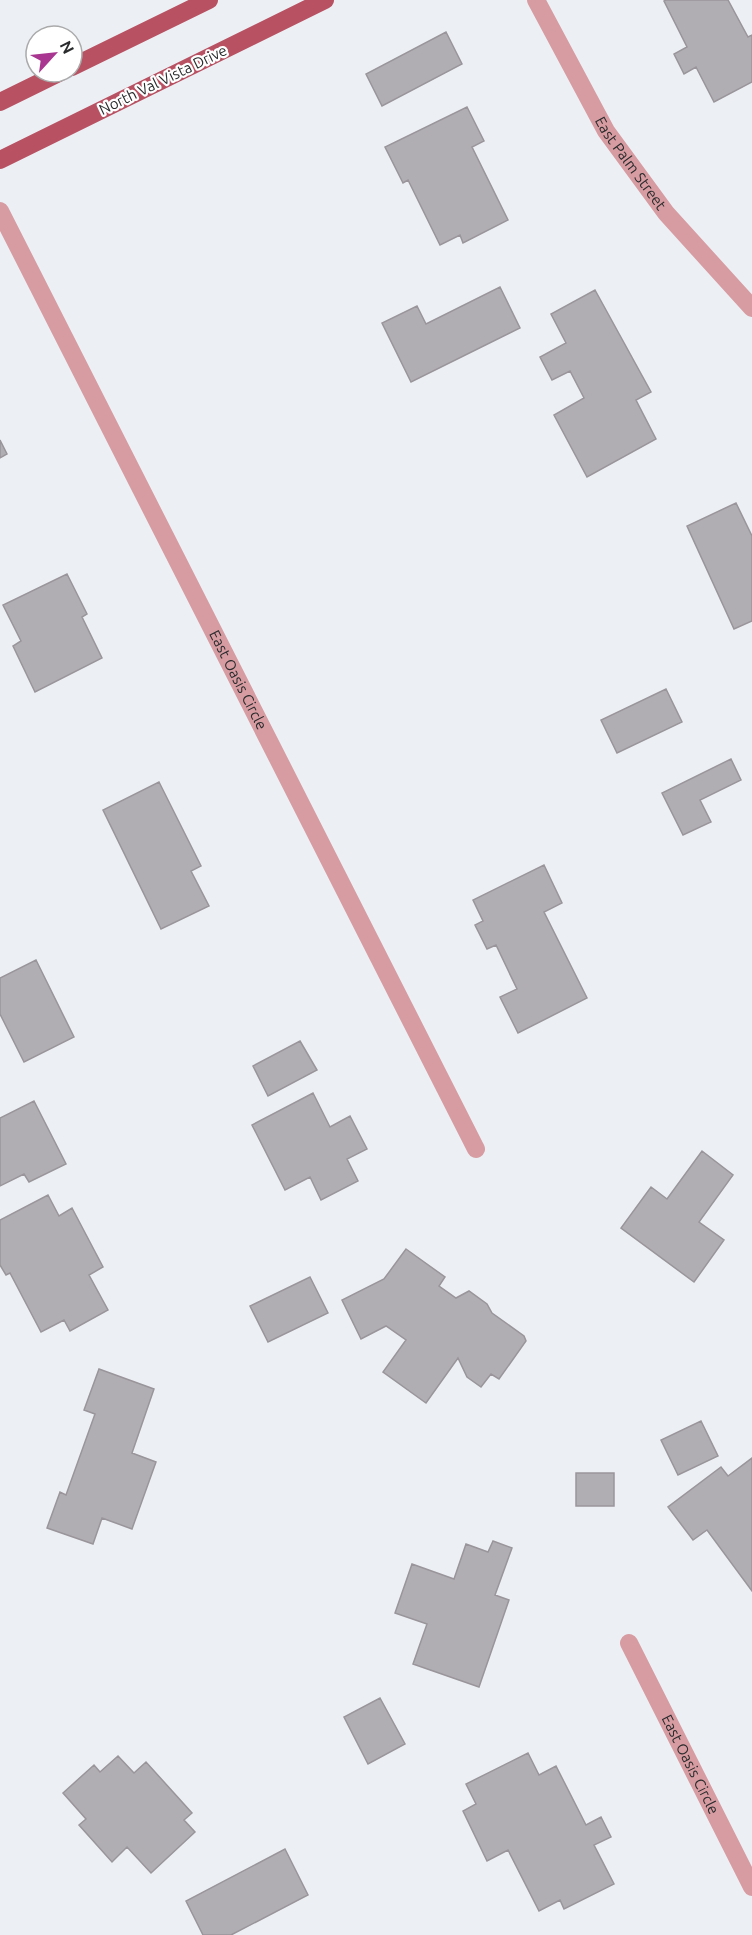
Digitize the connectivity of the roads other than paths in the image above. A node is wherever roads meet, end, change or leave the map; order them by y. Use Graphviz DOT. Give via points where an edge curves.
graph roads {
  1 [pos="208,0"];
  2 [pos="325,0"];
  3 [pos="536,0"];
  4 [pos="84,61"];
  5 [pos="37,84"];
  6 [pos="0,102"];
  7 [pos="0,160"];
  8 [pos="0,211"];
  9 [pos="752,308"];
  10 [pos="476,1149"];
  11 [pos="629,1643"];
  12 [pos="752,1887"];
  1 -- 4 [label="main road"];
  2 -- 7 [label="main road, North Val Vista Drive"];
  3 -- 9 [label="street, East Palm Street" via="606,131 666,213"];
  5 -- 6 [label="main road"];
  8 -- 10 [label="street, East Oasis Circle"];
  11 -- 12 [label="street, East Oasis Circle"];
}
